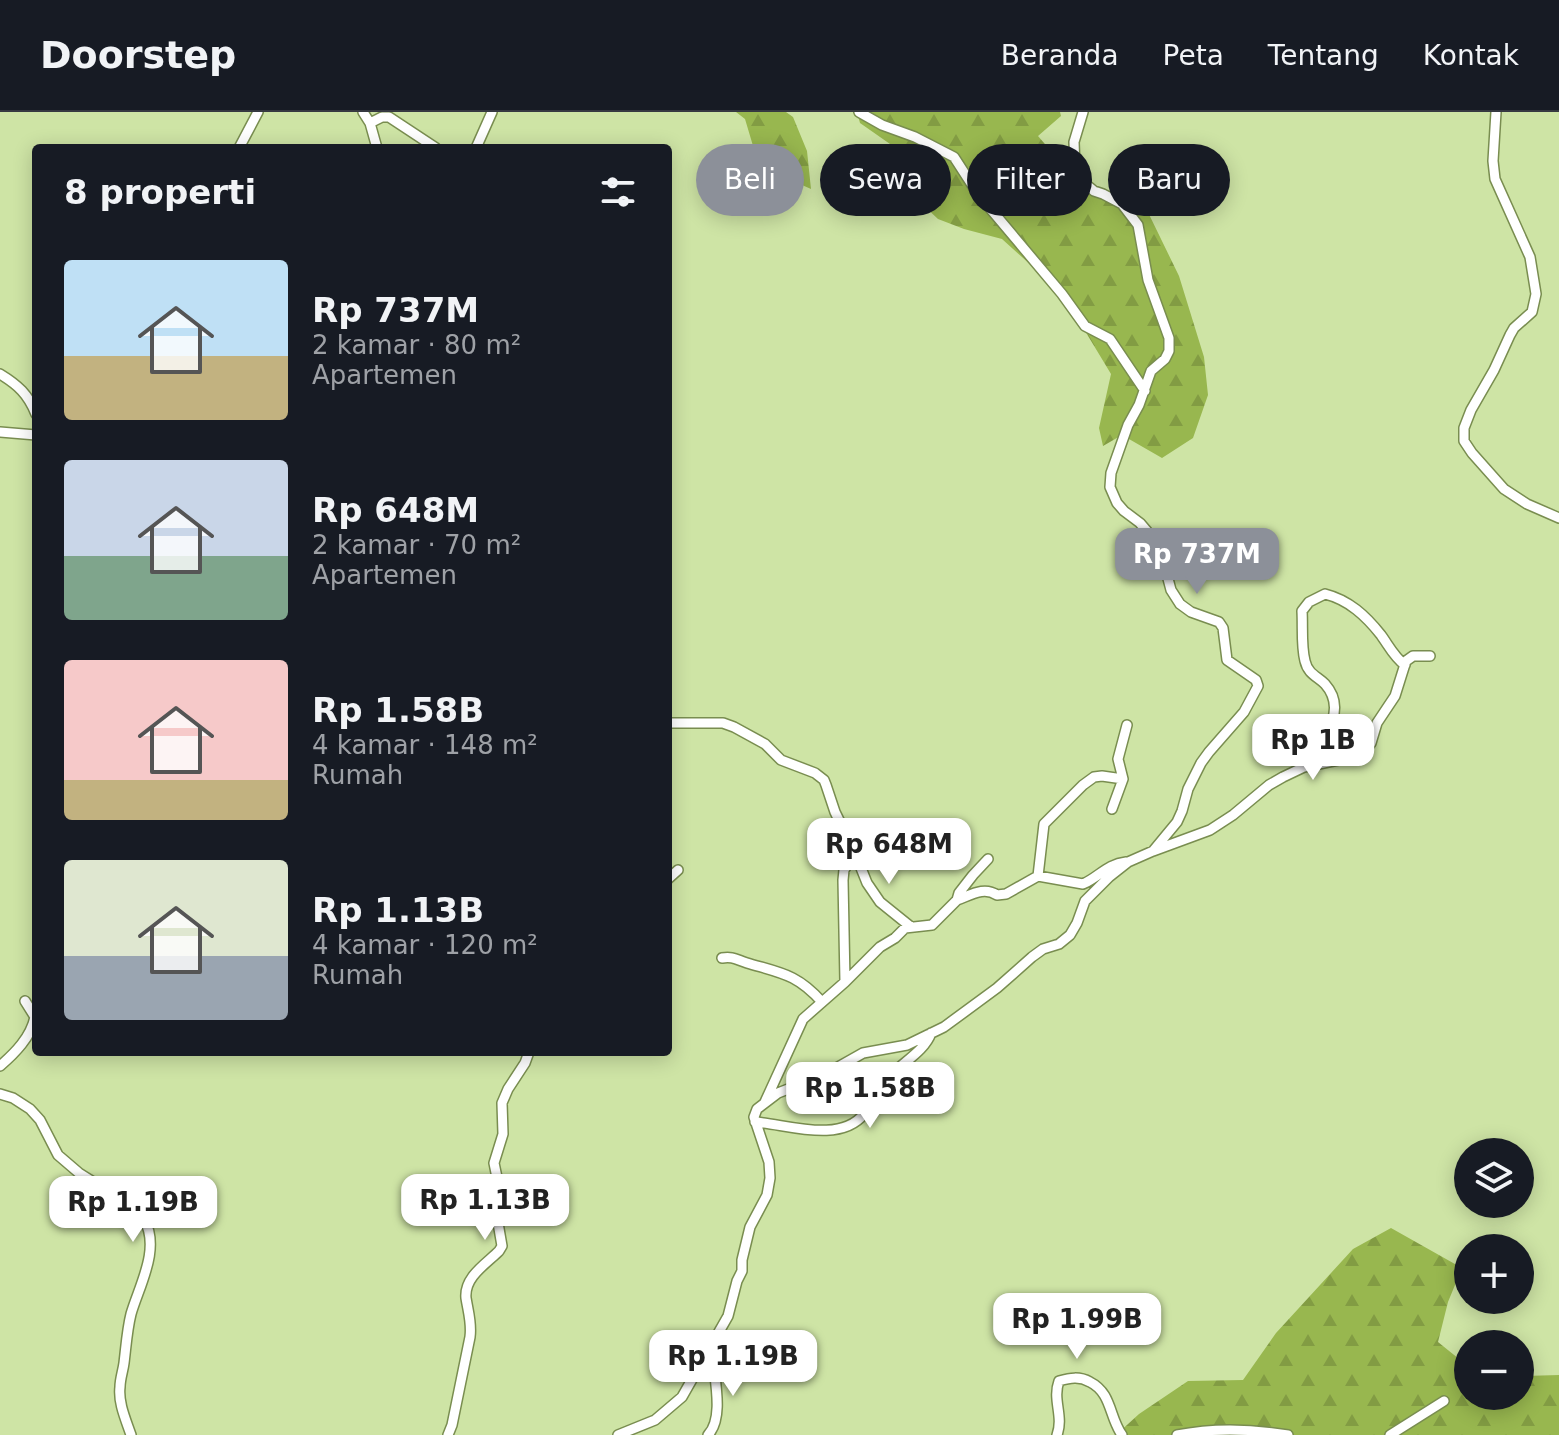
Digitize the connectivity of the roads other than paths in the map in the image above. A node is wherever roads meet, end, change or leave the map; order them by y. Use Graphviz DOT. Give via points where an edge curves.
graph roads {
  1 [pos="258,112"];
  2 [pos="363,112"];
  3 [pos="492,112"];
  4 [pos="859,112"];
  5 [pos="1083,112"];
  6 [pos="1496,112"];
  7 [pos="370,123"];
  8 [pos="241,144"];
  9 [pos="376,144"];
  10 [pos="430,144"];
  11 [pos="478,144"];
  12 [pos="0,374"];
  13 [pos="1145,391"];
  14 [pos="32,396"];
  15 [pos="0,432"];
  16 [pos="32,435"];
  17 [pos="1559,518"];
  18 [pos="1430,656"];
  19 [pos="1405,665"];
  20 [pos="672,723"];
  21 [pos="1127,725"];
  22 [pos="1304,767"];
  23 [pos="1123,779"];
  24 [pos="1112,809"];
  25 [pos="1153,851"];
  26 [pos="855,853"];
  27 [pos="988,859"];
  28 [pos="1128,862"];
  29 [pos="678,870"];
  30 [pos="672,875"];
  31 [pos="1038,876"];
  32 [pos="957,900"];
  33 [pos="911,927"];
  34 [pos="722,958"];
  35 [pos="845,982"];
  36 [pos="25,1001"];
  37 [pos="822,1002"];
  38 [pos="32,1012"];
  39 [pos="32,1027"];
  40 [pos="931,1033"];
  41 [pos="528,1056"];
  42 [pos="0,1066"];
  43 [pos="0,1094"];
  44 [pos="765,1102"];
  45 [pos="755,1122"];
  46 [pos="712,1345"];
  47 [pos="1444,1401"];
  48 [pos="131,1435"];
  49 [pos="448,1435"];
  50 [pos="618,1435"];
  51 [pos="708,1435"];
  52 [pos="1057,1435"];
  53 [pos="1122,1435"];
  54 [pos="1177,1435"];
  55 [pos="1288,1435"];
  56 [pos="1390,1435"];
  1 -- 8 [label="street"];
  2 -- 7 [label="street"];
  3 -- 11 [label="street"];
  4 -- 13 [label="street" via="954,157 1085,326 1110,339"];
  5 -- 13 [label="street" via="1074,142 1075,168 1081,180 1122,204 1138,225 1148,280 1169,338 1169,351 1151,371"];
  6 -- 17 [label="street" via="1495,179 1530,257 1536,294 1532,312 1514,328 1471,410 1464,441 1504,489"];
  7 -- 9 [label="street"];
  7 -- 10 [label="street" via="389,117"];
  12 -- 14 [label="street"];
  13 -- 25 [label="street" via="1111,473 1113,495 1157,543 1175,598 1191,612 1219,622 1227,660 1258,686 1244,712 1201,763 1177,822"];
  15 -- 16 [label="street"];
  18 -- 19 [label="street" via="1413,656"];
  19 -- 22 [label="street" via="1395,696 1364,752"];
  19 -- 22 [label="street" via="1358,610 1339,597 1325,594 1309,602 1302,611 1305,660 1335,701 1335,718"];
  20 -- 26 [label="street" via="723,723 765,744 781,760 815,773 824,780"];
  21 -- 23 [label="street" via="1118,759"];
  22 -- 25 [label="street" via="1269,785 1210,830"];
  23 -- 24 [label="street"];
  23 -- 31 [label="street" via="1094,777 1044,824"];
  25 -- 28 [label="street"];
  26 -- 33 [label="street" via="880,902"];
  26 -- 35 [label="street" via="843,880"];
  27 -- 32 [label="street"];
  28 -- 31 [label="street" via="1115,863 1083,884"];
  28 -- 40 [label="street" via="1085,901 1070,935 1043,949"];
  29 -- 30 [label="street"];
  31 -- 32 [label="street" via="1006,894 984,890"];
  32 -- 33 [label="street" via="932,925"];
  33 -- 35 [label="street" via="874,952"];
  34 -- 37 [label="street" via="735,957 797,979"];
  35 -- 37 [label="street"];
  36 -- 38 [label="street"];
  37 -- 44 [label="street" via="798,1026"];
  39 -- 42 [label="street"];
  40 -- 44 [label="street" via="907,1045 863,1053"];
  40 -- 45 [label="street" via="852,1123 821,1131"];
  41 -- 49 [label="street" via="502,1103 503,1134 494,1163 502,1246 468,1282 470,1337"];
  43 -- 48 [label="street" via="30,1109 58,1155 147,1224 148,1259 130,1320 120,1385"];
  44 -- 45 [label="street" via="754,1113"];
  45 -- 46 [label="street" via="769,1162 767,1195 750,1227 728,1316"];
  46 -- 50 [label="street" via="682,1397 655,1420"];
  46 -- 51 [label="street" via="717,1417"];
  47 -- 56 [label="street"];
  52 -- 53 [label="street" via="1059,1381 1084,1378 1106,1396"];
  54 -- 55 [label="street"];
}
